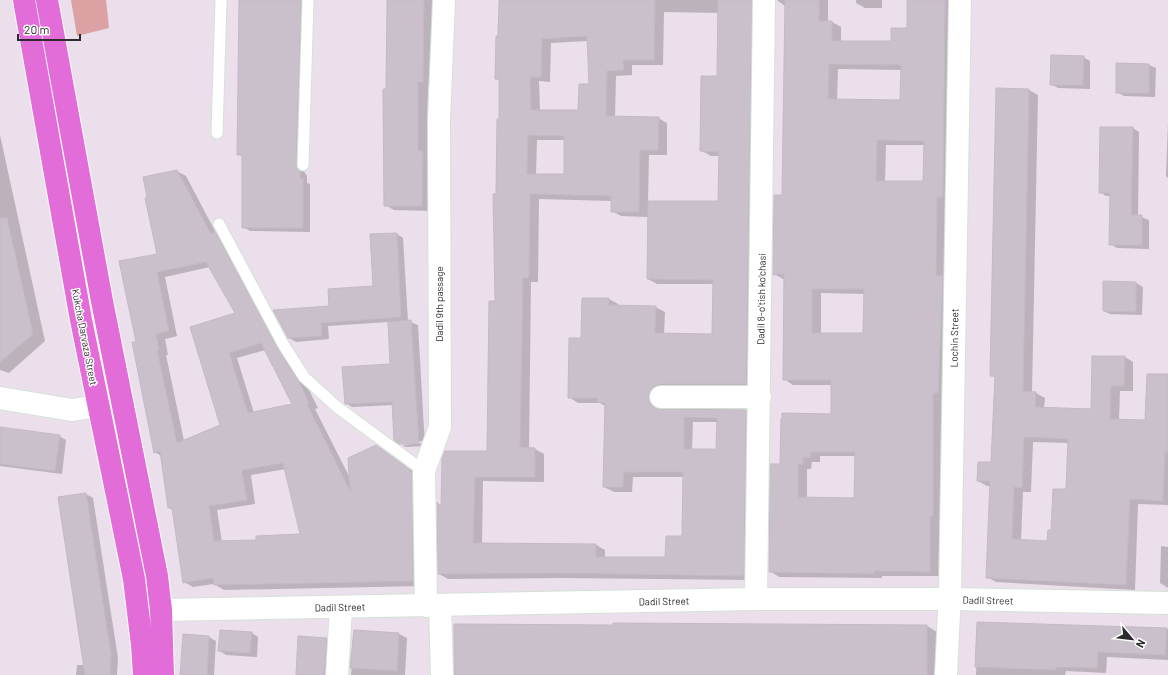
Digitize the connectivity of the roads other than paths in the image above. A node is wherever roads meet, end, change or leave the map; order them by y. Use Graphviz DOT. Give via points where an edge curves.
graph roads {
  1 [pos="24,0"];
  2 [pos="47,0"];
  3 [pos="221,0"];
  4 [pos="308,0"];
  5 [pos="444,0"];
  6 [pos="764,0"];
  7 [pos="960,0"];
  8 [pos="217,133"];
  9 [pos="303,165"];
  10 [pos="219,224"];
  11 [pos="660,397"];
  12 [pos="0,398"];
  13 [pos="760,398"];
  14 [pos="122,402"];
  15 [pos="98,406"];
  16 [pos="424,470"];
  17 [pos="756,599"];
  18 [pos="949,599"];
  19 [pos="1168,603"];
  20 [pos="433,606"];
  21 [pos="341,608"];
  22 [pos="138,610"];
  23 [pos="161,610"];
  24 [pos="144,675"];
  25 [pos="163,675"];
  26 [pos="337,675"];
  27 [pos="442,675"];
  28 [pos="946,675"];
  1 -- 15 [label="main road, Kukcha Darvaza Street"];
  2 -- 14 [label="main road"];
  3 -- 8 [label="lane"];
  4 -- 9 [label="lane"];
  5 -- 16 [label="street, Dadil 9th passage" via="439,120 440,427"];
  6 -- 13 [label="street, Dadil 8-o'tish ko'chasi"];
  7 -- 18 [label="street, Lochin Street"];
  10 -- 16 [label="lane" via="283,344 304,377 337,407"];
  11 -- 13 [label="street"];
  12 -- 15 [label="street" via="72,410"];
  13 -- 17 [label="street, Dadil 8-o'tish ko'chasi"];
  14 -- 15 [label="main road"];
  14 -- 23 [label="main road" via="157,576"];
  15 -- 22 [label="main road, Kukcha Darvaza Street"];
  16 -- 20 [label="street, Dadil 9th passage"];
  17 -- 18 [label="street, Dadil Street"];
  17 -- 20 [label="street, Dadil Street"];
  18 -- 19 [label="street, Dadil Street"];
  18 -- 28 [label="street, Lochin Street"];
  20 -- 21 [label="street, Dadil Street"];
  20 -- 27 [label="street, Dadil 9th passage"];
  21 -- 23 [label="street, Dadil Street"];
  21 -- 26 [label="street"];
  22 -- 23 [label="main road"];
  22 -- 24 [label="main road, Kukcha Darvaza Street"];
  23 -- 25 [label="main road"];
}
